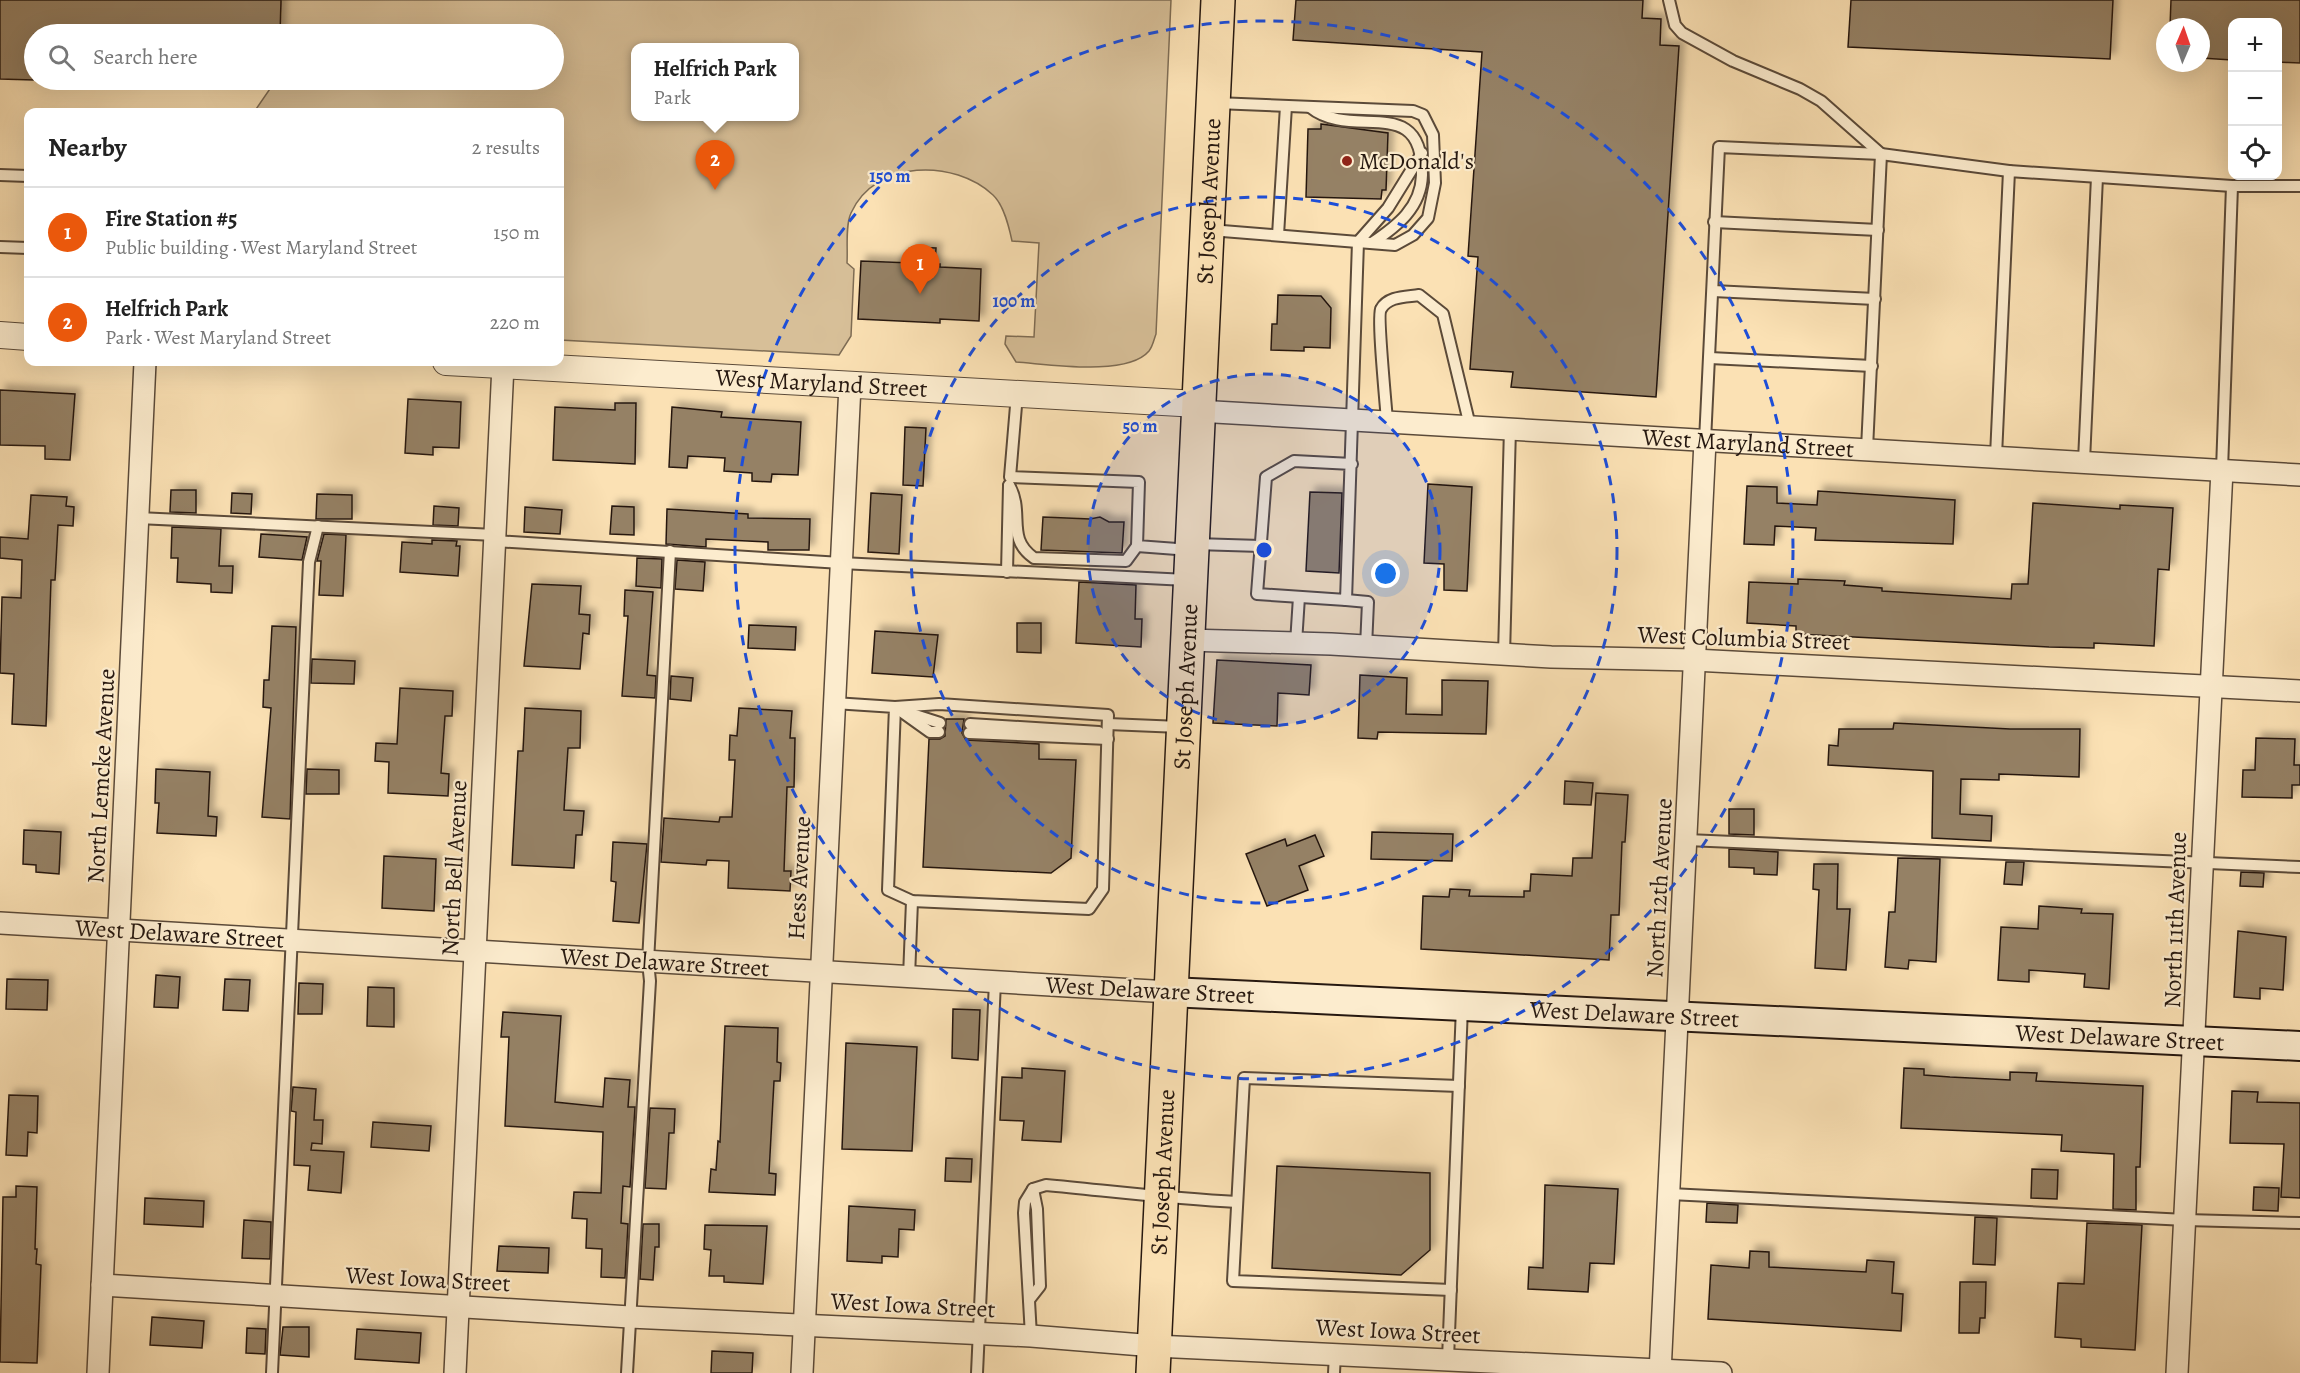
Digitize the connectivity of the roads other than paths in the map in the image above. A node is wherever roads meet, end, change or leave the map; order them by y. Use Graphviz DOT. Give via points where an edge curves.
graph roads {
  1 [pos="1218,0"];
  2 [pos="1669,0"];
  3 [pos="1213,103"];
  4 [pos="1286,106"];
  5 [pos="1310,107"];
  6 [pos="1422,153"];
  7 [pos="1881,154"];
  8 [pos="2009,171"];
  9 [pos="0,175"];
  10 [pos="24,176"];
  11 [pos="2097,177"];
  12 [pos="2232,186"];
  13 [pos="2300,186"];
  14 [pos="1714,222"];
  15 [pos="1206,229"];
  16 [pos="1878,230"];
  17 [pos="1278,235"];
  18 [pos="1358,242"];
  19 [pos="1372,243"];
  20 [pos="0,247"];
  21 [pos="24,248"];
  22 [pos="1713,291"];
  23 [pos="1875,299"];
  24 [pos="0,335"];
  25 [pos="24,337"];
  26 [pos="1710,358"];
  27 [pos="145,366"];
  28 [pos="503,366"];
  29 [pos="520,366"];
  30 [pos="1872,366"];
  31 [pos="850,385"];
  32 [pos="1017,394"];
  33 [pos="1198,407"];
  34 [pos="1353,418"];
  35 [pos="1387,421"];
  36 [pos="1470,426"];
  37 [pos="1510,428"];
  38 [pos="1705,441"];
  39 [pos="1868,449"];
  40 [pos="1996,456"];
  41 [pos="2084,461"];
  42 [pos="1352,464"];
  43 [pos="2222,470"];
  44 [pos="2300,475"];
  45 [pos="1010,481"];
  46 [pos="138,518"];
  47 [pos="318,526"];
  48 [pos="495,538"];
  49 [pos="1137,546"];
  50 [pos="1261,546"];
  51 [pos="669,551"];
  52 [pos="1191,558"];
  53 [pos="841,563"];
  54 [pos="1007,572"];
  55 [pos="1299,597"];
  56 [pos="1346,600"];
  57 [pos="1186,640"];
  58 [pos="1296,643"];
  59 [pos="1366,647"];
  60 [pos="1504,655"];
  61 [pos="1694,660"];
  62 [pos="2211,687"];
  63 [pos="2300,691"];
  64 [pos="834,703"];
  65 [pos="895,707"];
  66 [pos="939,727"];
  67 [pos="1182,727"];
  68 [pos="1108,728"];
  69 [pos="969,729"];
  70 [pos="1687,840"];
  71 [pos="2202,862"];
  72 [pos="2300,867"];
  73 [pos="912,901"];
  74 [pos="0,923"];
  75 [pos="120,930"];
  76 [pos="293,940"];
  77 [pos="476,951"];
  78 [pos="648,962"];
  79 [pos="820,973"];
  80 [pos="909,977"];
  81 [pos="995,982"];
  82 [pos="1170,992"];
  83 [pos="1462,1006"];
  84 [pos="1678,1016"];
  85 [pos="2195,1040"];
  86 [pos="2300,1046"];
  87 [pos="1459,1086"];
  88 [pos="1670,1194"];
  89 [pos="1161,1195"];
  90 [pos="1237,1202"];
  91 [pos="2186,1220"];
  92 [pos="2300,1223"];
  93 [pos="102,1285"];
  94 [pos="1451,1290"];
  95 [pos="274,1296"];
  96 [pos="458,1306"];
  97 [pos="630,1317"];
  98 [pos="805,1325"];
  99 [pos="980,1335"];
  100 [pos="1031,1336"];
  101 [pos="1448,1359"];
  102 [pos="1154,1360"];
  103 [pos="1335,1363"];
  104 [pos="1398,1365"];
  105 [pos="1660,1371"];
  106 [pos="98,1373"];
  107 [pos="272,1373"];
  108 [pos="455,1373"];
  109 [pos="627,1373"];
  110 [pos="802,1373"];
  111 [pos="977,1373"];
  112 [pos="1721,1373"];
  113 [pos="2177,1373"];
  1 -- 3 [label="main road, St Joseph Avenue"];
  2 -- 7 [label="lane" via="1682,33 1821,101"];
  3 -- 4 [label="lane"];
  3 -- 15 [label="main road, St Joseph Avenue"];
  4 -- 5 [label="lane"];
  4 -- 17 [label="lane"];
  5 -- 6 [label="lane" via="1331,119 1402,126 1412,133"];
  5 -- 19 [label="lane" via="1413,111 1423,115 1433,135 1435,183 1428,218 1395,245"];
  6 -- 18 [label="lane" via="1388,208"];
  6 -- 19 [label="lane" via="1422,185 1414,206 1395,227"];
  7 -- 8 [label="lane"];
  7 -- 14 [label="lane" via="1719,147"];
  7 -- 16 [label="lane"];
  8 -- 11 [label="lane"];
  8 -- 40 [label="lane"];
  9 -- 10 [label="lane"];
  11 -- 12 [label="lane"];
  11 -- 41 [label="lane"];
  12 -- 13 [label="lane"];
  12 -- 43 [label="lane"];
  14 -- 16 [label="lane"];
  14 -- 22 [label="lane"];
  15 -- 17 [label="lane"];
  15 -- 33 [label="main road, St Joseph Avenue"];
  16 -- 23 [label="lane"];
  17 -- 18 [label="lane"];
  18 -- 19 [label="lane"];
  18 -- 34 [label="lane"];
  20 -- 21 [label="lane"];
  22 -- 23 [label="lane"];
  22 -- 26 [label="lane"];
  23 -- 30 [label="lane"];
  24 -- 25 [label="street"];
  26 -- 30 [label="lane"];
  26 -- 38 [label="lane"];
  27 -- 46 [label="street, North Lemcke Avenue"];
  28 -- 48 [label="street, North Bell Avenue"];
  29 -- 31 [label="street, West Maryland Street"];
  30 -- 39 [label="lane"];
  31 -- 32 [label="street, West Maryland Street"];
  31 -- 53 [label="street, Hess Avenue"];
  32 -- 33 [label="street, West Maryland Street"];
  32 -- 45 [label="lane"];
  33 -- 34 [label="street, West Maryland Street"];
  33 -- 52 [label="main road, St Joseph Avenue"];
  34 -- 35 [label="street, West Maryland Street"];
  34 -- 42 [label="lane"];
  35 -- 36 [label="street, West Maryland Street"];
  35 -- 36 [label="lane" via="1378,319 1381,308 1396,297 1419,296 1443,314"];
  36 -- 37 [label="street, West Maryland Street"];
  37 -- 38 [label="street, West Maryland Street"];
  37 -- 60 [label="lane"];
  38 -- 39 [label="street, West Maryland Street"];
  38 -- 61 [label="street, North 12th Avenue"];
  39 -- 40 [label="street, West Maryland Street"];
  40 -- 41 [label="street, West Maryland Street"];
  41 -- 43 [label="street, West Maryland Street"];
  42 -- 50 [label="lane" via="1294,461 1266,477"];
  42 -- 56 [label="lane"];
  43 -- 44 [label="street, West Maryland Street"];
  43 -- 62 [label="street, North 11th Avenue"];
  45 -- 49 [label="lane" via="1140,482"];
  45 -- 49 [label="lane" via="1017,499 1018,541 1034,558 1126,561"];
  45 -- 54 [label="lane"];
  46 -- 47 [label="lane"];
  46 -- 75 [label="street, North Lemcke Avenue"];
  47 -- 48 [label="lane"];
  47 -- 76 [label="lane" via="309,562"];
  48 -- 51 [label="lane"];
  48 -- 77 [label="street, North Bell Avenue"];
  49 -- 52 [label="lane"];
  50 -- 52 [label="lane"];
  50 -- 55 [label="lane" via="1257,594"];
  51 -- 53 [label="lane"];
  51 -- 78 [label="lane"];
  52 -- 54 [label="lane"];
  52 -- 57 [label="main road, St Joseph Avenue"];
  53 -- 54 [label="lane"];
  53 -- 64 [label="street, Hess Avenue"];
  55 -- 56 [label="lane"];
  55 -- 58 [label="lane"];
  56 -- 59 [label="lane" via="1368,602"];
  57 -- 58 [label="street, West Columbia Street"];
  57 -- 67 [label="main road, St Joseph Avenue"];
  58 -- 59 [label="street, West Columbia Street"];
  59 -- 60 [label="street, West Columbia Street"];
  60 -- 61 [label="street, West Columbia Street"];
  61 -- 62 [label="street, West Columbia Street"];
  61 -- 70 [label="street, North 12th Avenue"];
  62 -- 63 [label="street, West Columbia Street"];
  62 -- 71 [label="street, North 11th Avenue"];
  64 -- 65 [label="lane"];
  64 -- 79 [label="street, Hess Avenue"];
  65 -- 66 [label="lane" via="930,732"];
  65 -- 68 [label="lane" via="939,704"];
  65 -- 73 [label="lane" via="888,890"];
  67 -- 68 [label="lane"];
  67 -- 82 [label="main road, St Joseph Avenue"];
  68 -- 69 [label="lane"];
  68 -- 73 [label="lane" via="1103,889 1089,909"];
  70 -- 71 [label="lane"];
  70 -- 84 [label="street, North 12th Avenue"];
  71 -- 72 [label="lane"];
  71 -- 85 [label="street, North 11th Avenue"];
  73 -- 80 [label="lane"];
  74 -- 75 [label="street, West Delaware Street"];
  75 -- 76 [label="street, West Delaware Street"];
  75 -- 93 [label="street, North Lemcke Avenue"];
  76 -- 77 [label="street, West Delaware Street"];
  76 -- 95 [label="lane"];
  77 -- 78 [label="street, West Delaware Street"];
  77 -- 96 [label="street, North Bell Avenue"];
  78 -- 79 [label="street, West Delaware Street"];
  78 -- 97 [label="lane"];
  79 -- 80 [label="street, West Delaware Street"];
  79 -- 98 [label="street, Hess Avenue"];
  80 -- 81 [label="street, West Delaware Street"];
  81 -- 82 [label="street, West Delaware Street"];
  81 -- 99 [label="lane"];
  82 -- 83 [label="main road, West Delaware Street"];
  82 -- 89 [label="main road, St Joseph Avenue"];
  83 -- 84 [label="main road, West Delaware Street"];
  83 -- 87 [label="lane"];
  84 -- 85 [label="main road, West Delaware Street"];
  84 -- 88 [label="street, North 12th Avenue"];
  85 -- 86 [label="main road, West Delaware Street"];
  85 -- 91 [label="street, North 11th Avenue"];
  87 -- 90 [label="lane" via="1244,1078"];
  87 -- 94 [label="lane"];
  88 -- 91 [label="lane"];
  88 -- 105 [label="street, North 12th Avenue"];
  89 -- 90 [label="lane"];
  89 -- 100 [label="lane" via="1046,1185 1033,1189 1024,1213"];
  89 -- 102 [label="main road, St Joseph Avenue"];
  90 -- 94 [label="lane" via="1233,1281"];
  91 -- 92 [label="lane"];
  91 -- 113 [label="street, North 11th Avenue"];
  93 -- 95 [label="street, West Iowa Street"];
  93 -- 106 [label="street, North Lemcke Avenue"];
  94 -- 101 [label="lane"];
  95 -- 96 [label="street, West Iowa Street"];
  95 -- 107 [label="lane"];
  96 -- 97 [label="street, West Iowa Street"];
  96 -- 108 [label="street, North Bell Avenue"];
  97 -- 98 [label="street, West Iowa Street"];
  97 -- 109 [label="lane"];
  98 -- 99 [label="street, West Iowa Street"];
  98 -- 110 [label="street, Hess Avenue"];
  99 -- 100 [label="street, West Iowa Street"];
  99 -- 111 [label="lane"];
  100 -- 102 [label="street, West Iowa Street"];
  101 -- 104 [label="street, West Iowa Street"];
  101 -- 105 [label="street, West Iowa Street"];
  102 -- 103 [label="street, West Iowa Street"];
  103 -- 104 [label="street, West Iowa Street"];
  105 -- 112 [label="street, West Iowa Street"];
}
